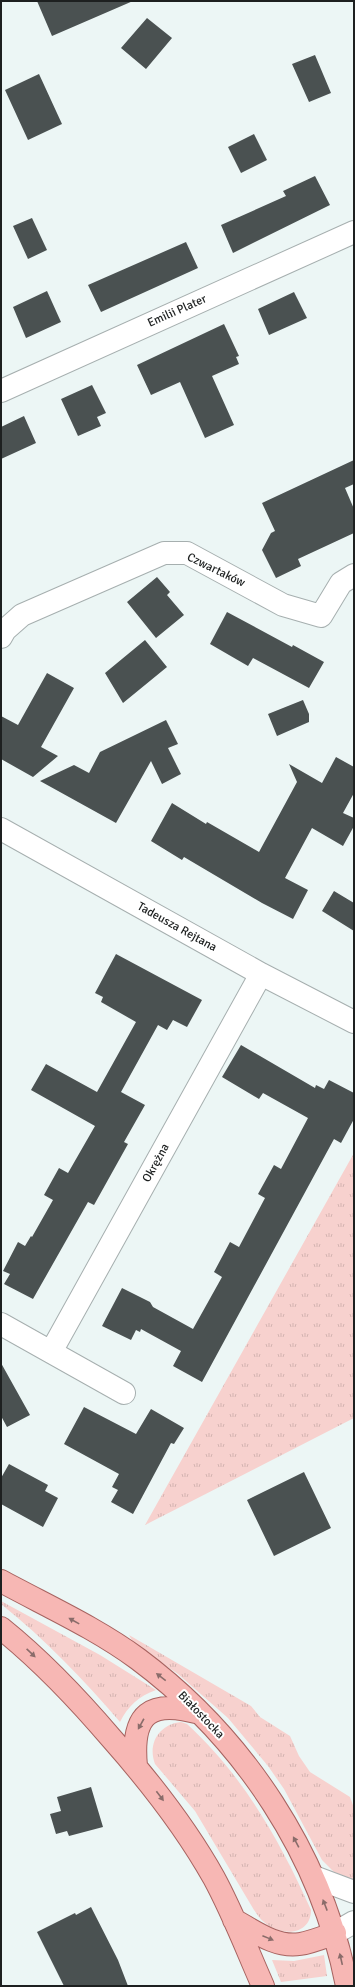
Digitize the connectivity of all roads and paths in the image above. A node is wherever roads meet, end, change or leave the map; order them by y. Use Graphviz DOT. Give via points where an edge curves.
graph roads {
  1 [pos="354,232"];
  2 [pos="1,391"];
  3 [pos="354,575"];
  4 [pos="1,637"];
  5 [pos="1,829"];
  6 [pos="260,974"];
  7 [pos="354,1022"];
  8 [pos="1,1324"];
  9 [pos="51,1352"];
  10 [pos="124,1392"];
  11 [pos="1,1581"];
  12 [pos="1,1628"];
  13 [pos="200,1713"];
  14 [pos="136,1766"];
  15 [pos="314,1877"];
  16 [pos="354,1892"];
  17 [pos="234,1920"];
  18 [pos="354,1922"];
  19 [pos="335,1933"];
  20 [pos="263,1986"];
  21 [pos="347,1986"];
  1 -- 2 [label="street, Emilii Plater"];
  3 -- 4 [label="street, Czwartaków" via="341,584 321,616 283,605 187,553 164,553 22,615"];
  5 -- 6 [label="street, Tadeusza Rejtana"];
  6 -- 7 [label="street, Tadeusza Rejtana"];
  6 -- 9 [label="street, Okrężna"];
  8 -- 9 [label="street"];
  9 -- 10 [label="street"];
  13 -- 11 [label="main road, Białostocka, one-way" via="170,1684 137,1658"];
  12 -- 14 [label="main road, one-way" via="54,1675"];
  13 -- 14 [label="main road, one-way" via="179,1707 168,1707 150,1713 138,1728 134,1744"];
  15 -- 13 [label="main road, Białostocka, one-way" via="284,1819 262,1786"];
  14 -- 17 [label="main road, one-way" via="189,1838 214,1878"];
  15 -- 16 [label="street"];
  19 -- 15 [label="main road, Białostocka, one-way"];
  17 -- 19 [label="main road, one-way" via="269,1939 291,1944 305,1943"];
  17 -- 20 [label="main road"];
  18 -- 19 [label="street"];
  21 -- 19 [label="main road, Białostocka, one-way"];
}
